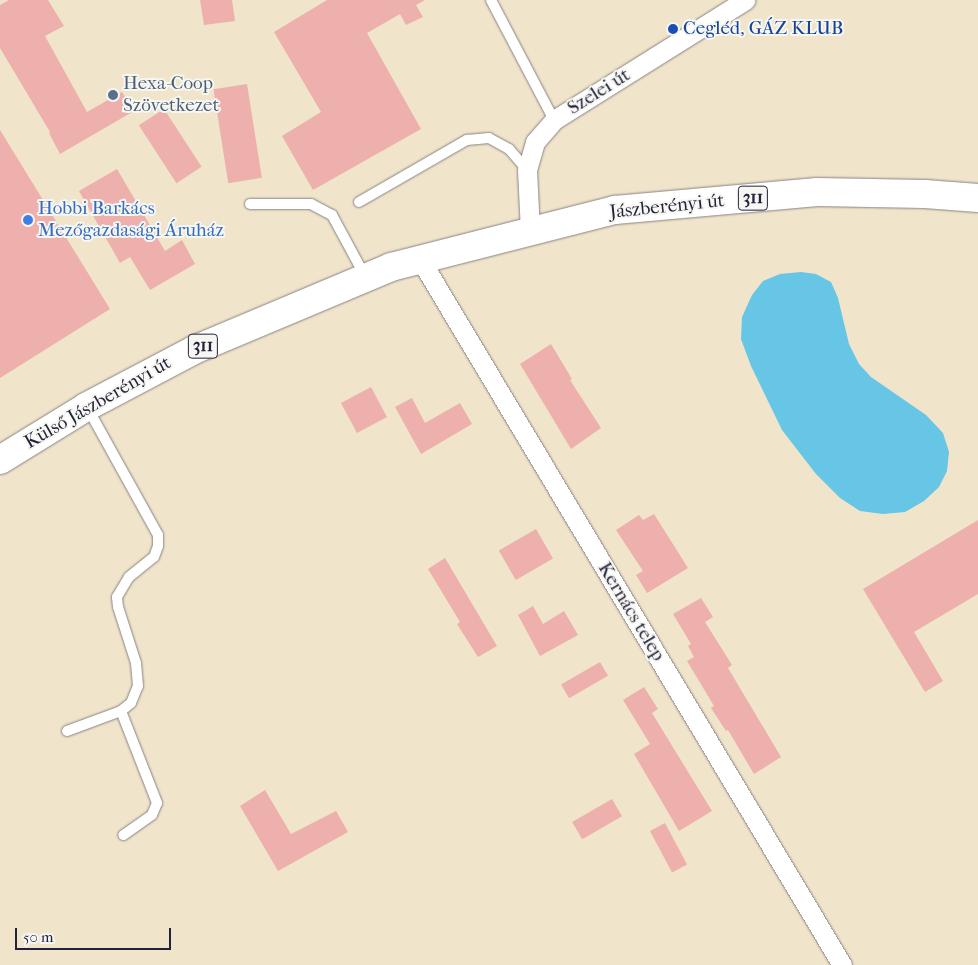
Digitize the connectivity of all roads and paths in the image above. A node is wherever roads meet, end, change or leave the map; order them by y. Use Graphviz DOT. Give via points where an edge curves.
graph roads {
  1 [pos="491,0"];
  2 [pos="745,0"];
  3 [pos="554,120"];
  4 [pos="526,170"];
  5 [pos="978,198"];
  6 [pos="358,202"];
  7 [pos="250,204"];
  8 [pos="530,231"];
  9 [pos="420,259"];
  10 [pos="365,277"];
  11 [pos="86,406"];
  12 [pos="0,460"];
  13 [pos="121,711"];
  14 [pos="67,731"];
  15 [pos="122,836"];
  16 [pos="842,965"];
  1 -- 3 [label="lane"];
  2 -- 3 [label="street, Szelei út"];
  3 -- 4 [label="street, Szelei út" via="535,142"];
  4 -- 6 [label="lane" via="509,149 489,138 467,140"];
  4 -- 8 [label="street, Szelei út"];
  5 -- 8 [label="main road, Jászberényi út / 311" via="817,192 615,210"];
  7 -- 10 [label="lane" via="311,204 332,216"];
  8 -- 9 [label="main road, Jászberényi út / 311"];
  9 -- 10 [label="main road, Külső Jászberényi út / 311"];
  9 -- 16 [label="street, Kernács telep"];
  10 -- 11 [label="main road, Külső Jászberényi út / 311" via="194,350"];
  11 -- 12 [label="main road, Külső Jászberényi út / 311"];
  11 -- 13 [label="lane" via="158,535 154,557 128,577 117,597 136,662 138,686 131,703"];
  13 -- 14 [label="lane"];
  13 -- 15 [label="lane" via="157,803 152,815"];
}
